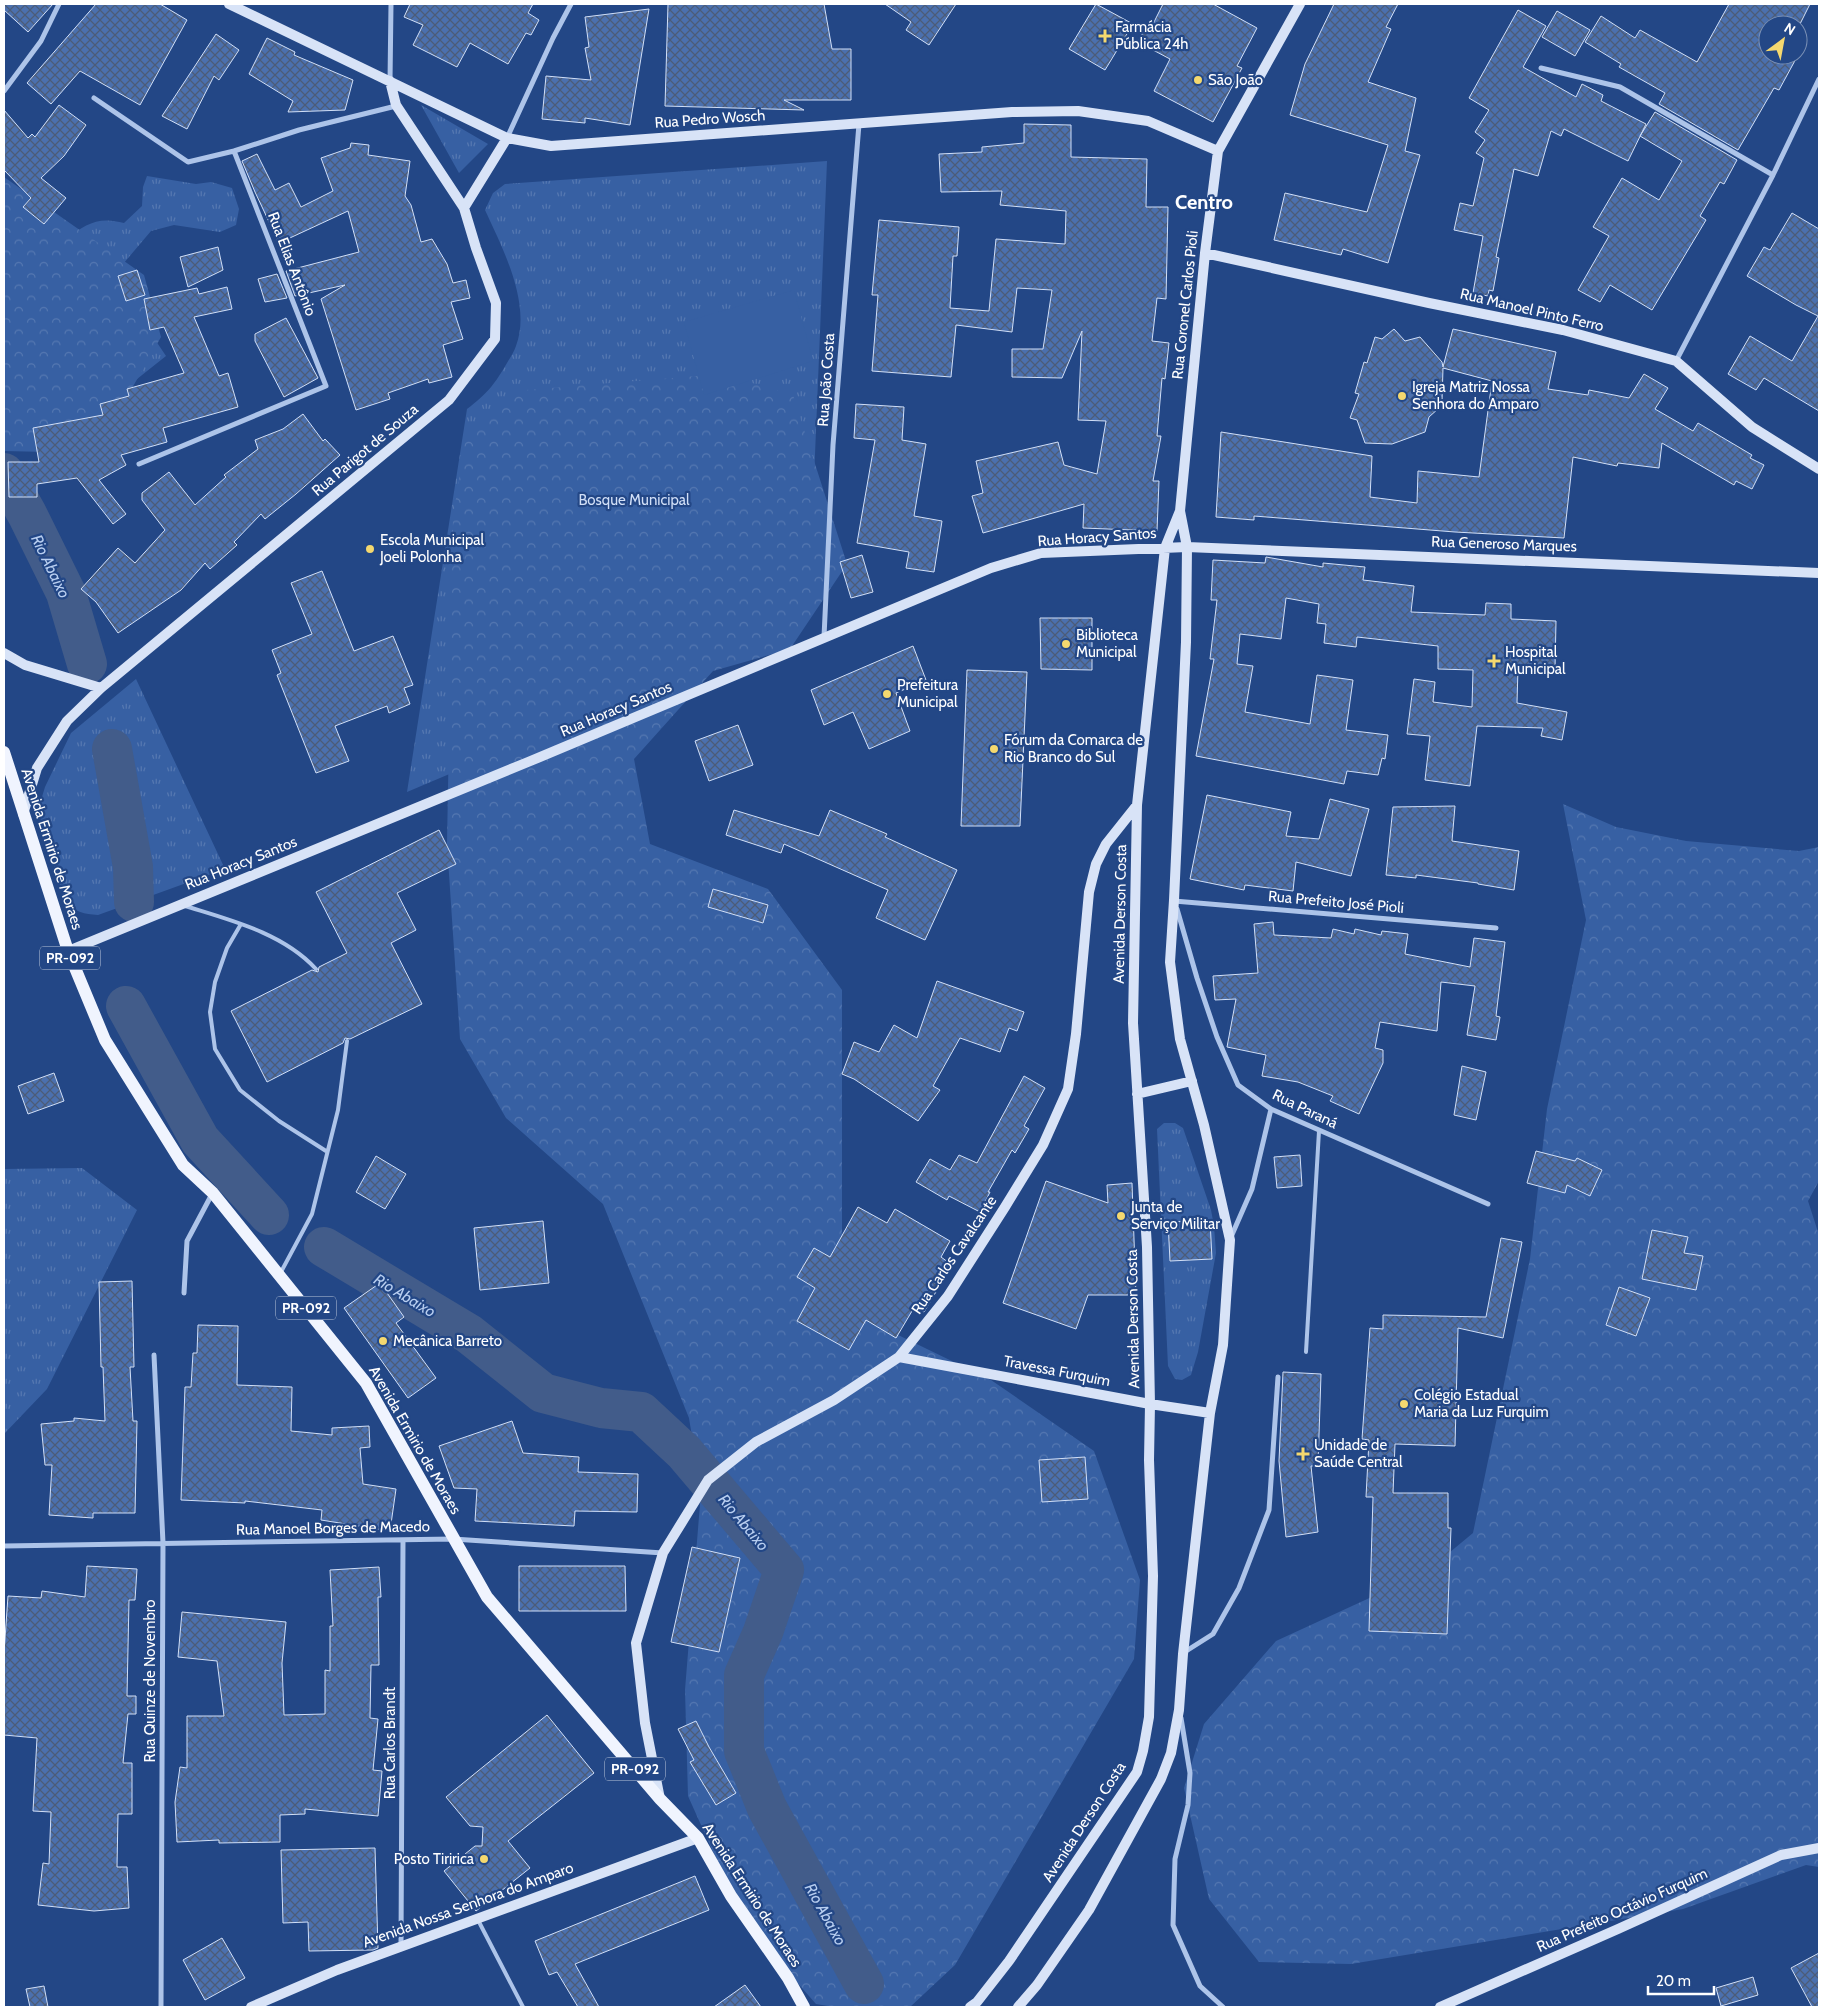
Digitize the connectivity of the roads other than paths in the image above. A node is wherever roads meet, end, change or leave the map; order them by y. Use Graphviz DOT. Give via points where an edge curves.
graph roads {
  1 [pos="59,4"];
  2 [pos="229,4"];
  3 [pos="391,4"];
  4 [pos="571,4"];
  5 [pos="1300,4"];
  6 [pos="1541,68"];
  7 [pos="1819,79"];
  8 [pos="390,81"];
  9 [pos="4,91"];
  10 [pos="94,98"];
  11 [pos="396,105"];
  12 [pos="859,124"];
  13 [pos="507,138"];
  14 [pos="234,151"];
  15 [pos="1218,151"];
  16 [pos="1772,175"];
  17 [pos="464,208"];
  18 [pos="1205,253"];
  19 [pos="1676,360"];
  20 [pos="139,464"];
  21 [pos="1819,469"];
  22 [pos="1180,511"];
  23 [pos="1187,546"];
  24 [pos="1165,548"];
  25 [pos="1819,573"];
  26 [pos="824,638"];
  27 [pos="4,653"];
  28 [pos="101,688"];
  29 [pos="4,752"];
  30 [pos="1137,805"];
  31 [pos="22,815"];
  32 [pos="1174,900"];
  33 [pos="181,904"];
  34 [pos="241,924"];
  35 [pos="1496,928"];
  36 [pos="68,951"];
  37 [pos="316,968"];
  38 [pos="347,1041"];
  39 [pos="1192,1081"];
  40 [pos="1137,1094"];
  41 [pos="1271,1109"];
  42 [pos="1319,1131"];
  43 [pos="326,1151"];
  44 [pos="213,1193"];
  45 [pos="1488,1204"];
  46 [pos="1230,1240"];
  47 [pos="280,1275"];
  48 [pos="184,1292"];
  49 [pos="1306,1352"];
  50 [pos="154,1355"];
  51 [pos="899,1357"];
  52 [pos="1278,1377"];
  53 [pos="1150,1404"];
  54 [pos="1210,1413"];
  55 [pos="453,1539"];
  56 [pos="403,1540"];
  57 [pos="162,1543"];
  58 [pos="4,1546"];
  59 [pos="663,1553"];
  60 [pos="1183,1654"];
  61 [pos="1179,1710"];
  62 [pos="660,1799"];
  63 [pos="698,1838"];
  64 [pos="1819,1848"];
  65 [pos="477,1918"];
  66 [pos="401,1945"];
  67 [pos="161,2007"];
  68 [pos="251,2007"];
  69 [pos="523,2007"];
  70 [pos="804,2007"];
  71 [pos="970,2007"];
  72 [pos="1018,2007"];
  73 [pos="1223,2007"];
  74 [pos="1440,2007"];
  1 -- 9 [label="street" via="42,41"];
  2 -- 8 [label="street, Rua Pedro Wosch"];
  3 -- 8 [label="street"];
  4 -- 13 [label="street"];
  5 -- 15 [label="street, Rua Coronel Carlos Pioli"];
  6 -- 16 [label="street" via="1620,87"];
  7 -- 16 [label="street"];
  8 -- 11 [label="street, Rua Parigot de Souza"];
  8 -- 13 [label="street, Rua Pedro Wosch"];
  10 -- 14 [label="street" via="188,162"];
  11 -- 14 [label="street"];
  11 -- 17 [label="street, Rua Parigot de Souza"];
  12 -- 13 [label="street, Rua Pedro Wosch" via="551,146"];
  12 -- 15 [label="street, Rua Pedro Wosch" via="1012,112 1078,111 1148,121"];
  12 -- 26 [label="street, Rua João Costa" via="834,445"];
  13 -- 17 [label="street"];
  14 -- 20 [label="street, Rua Elias Antônio" via="326,386"];
  15 -- 18 [label="street, Rua Coronel Carlos Pioli"];
  16 -- 19 [label="street"];
  17 -- 28 [label="street, Rua Parigot de Souza" via="496,303 495,339 449,400"];
  18 -- 19 [label="street, Rua Manoel Pinto Ferro" via="1563,330"];
  18 -- 22 [label="street, Rua Coronel Carlos Pioli"];
  19 -- 21 [label="street, Rua Manoel Pinto Ferro" via="1752,427"];
  22 -- 23 [label="street, Rua Coronel Carlos Pioli"];
  22 -- 24 [label="street, Rua Coronel Carlos Pioli"];
  23 -- 24 [label="street, Rua Horacy Santos"];
  23 -- 25 [label="street, Rua Generoso Marques"];
  23 -- 32 [label="street" via="1186,642"];
  24 -- 26 [label="street, Rua Horacy Santos" via="1041,553 991,568"];
  24 -- 30 [label="street, Avenida Derson Costa"];
  26 -- 33 [label="street, Rua Horacy Santos"];
  27 -- 28 [label="street" via="25,665"];
  28 -- 31 [label="street, Rua Parigot de Souza" via="67,721 37,768"];
  29 -- 31 [label="main road, Avenida Ermirio de Moraes / PR-092"];
  30 -- 40 [label="street, Avenida Derson Costa" via="1133,1023"];
  30 -- 51 [label="street, Rua Carlos Cavalcante" via="1106,844 1096,864 1089,892 1068,1088 1043,1145 1005,1207 948,1296"];
  31 -- 36 [label="main road, Avenida Ermirio de Moraes / PR-092"];
  32 -- 35 [label="street, Rua Prefeito José Pioli"];
  32 -- 39 [label="street" via="1170,962 1180,1040"];
  32 -- 41 [label="street, Rua Paraná" via="1217,1037 1238,1086"];
  33 -- 34 [label="lane"];
  33 -- 36 [label="street, Rua Horacy Santos"];
  34 -- 37 [label="lane" via="305,956"];
  34 -- 43 [label="lane" via="227,948 215,982 210,1012 216,1049 240,1090 279,1121"];
  36 -- 44 [label="main road, Avenida Ermirio de Moraes / PR-092" via="105,1040 183,1165"];
  38 -- 43 [label="lane" via="338,1110"];
  39 -- 40 [label="street"];
  39 -- 46 [label="street"];
  40 -- 53 [label="street, Avenida Derson Costa" via="1147,1247"];
  41 -- 42 [label="street, Rua Paraná"];
  41 -- 46 [label="street" via="1252,1189"];
  42 -- 45 [label="street, Rua Paraná"];
  42 -- 49 [label="lane"];
  43 -- 47 [label="lane" via="312,1214"];
  44 -- 47 [label="main road, Avenida Ermirio de Moraes / PR-092"];
  44 -- 48 [label="street" via="187,1241"];
  46 -- 54 [label="street" via="1223,1346"];
  47 -- 55 [label="main road, Avenida Ermirio de Moraes / PR-092" via="366,1383"];
  50 -- 57 [label="street, Rua Quinze de Novembro"];
  51 -- 53 [label="street, Travessa Furquim"];
  51 -- 59 [label="street, Rua Carlos Cavalcante" via="834,1400 756,1442 708,1480"];
  52 -- 60 [label="street" via="1269,1510 1239,1588 1213,1634"];
  53 -- 54 [label="street, Travessa Furquim"];
  53 -- 71 [label="street, Avenida Derson Costa" via="1153,1576 1149,1716 1137,1772 1009,1961"];
  54 -- 60 [label="street"];
  55 -- 56 [label="street, Rua Manoel Borges de Macedo"];
  55 -- 59 [label="street, Rua Manoel Borges de Macedo"];
  55 -- 62 [label="main road, Avenida Ermirio de Moraes / PR-092" via="487,1597"];
  56 -- 57 [label="street, Rua Manoel Borges de Macedo"];
  56 -- 66 [label="street, Rua Carlos Brandt"];
  57 -- 58 [label="street, Rua Manoel Borges de Macedo"];
  57 -- 67 [label="street, Rua Quinze de Novembro"];
  59 -- 62 [label="street, Rua Carlos Cavalcante" via="636,1643 645,1723"];
  60 -- 61 [label="street"];
  61 -- 72 [label="street" via="1171,1754 1162,1779 1089,1910 1038,1985"];
  61 -- 73 [label="street" via="1190,1773 1188,1805 1175,1859 1173,1925 1200,1986"];
  62 -- 63 [label="main road, Avenida Ermirio de Moraes / PR-092"];
  63 -- 65 [label="street, Avenida Nossa Senhora do Amparo"];
  63 -- 70 [label="main road, Avenida Ermirio de Moraes / PR-092" via="731,1896 788,1978"];
  64 -- 74 [label="street, Rua Prefeito Octávio Furquim" via="1781,1854"];
  65 -- 66 [label="street, Avenida Nossa Senhora do Amparo"];
  65 -- 69 [label="lane"];
  66 -- 68 [label="street, Avenida Nossa Senhora do Amparo"];
}
